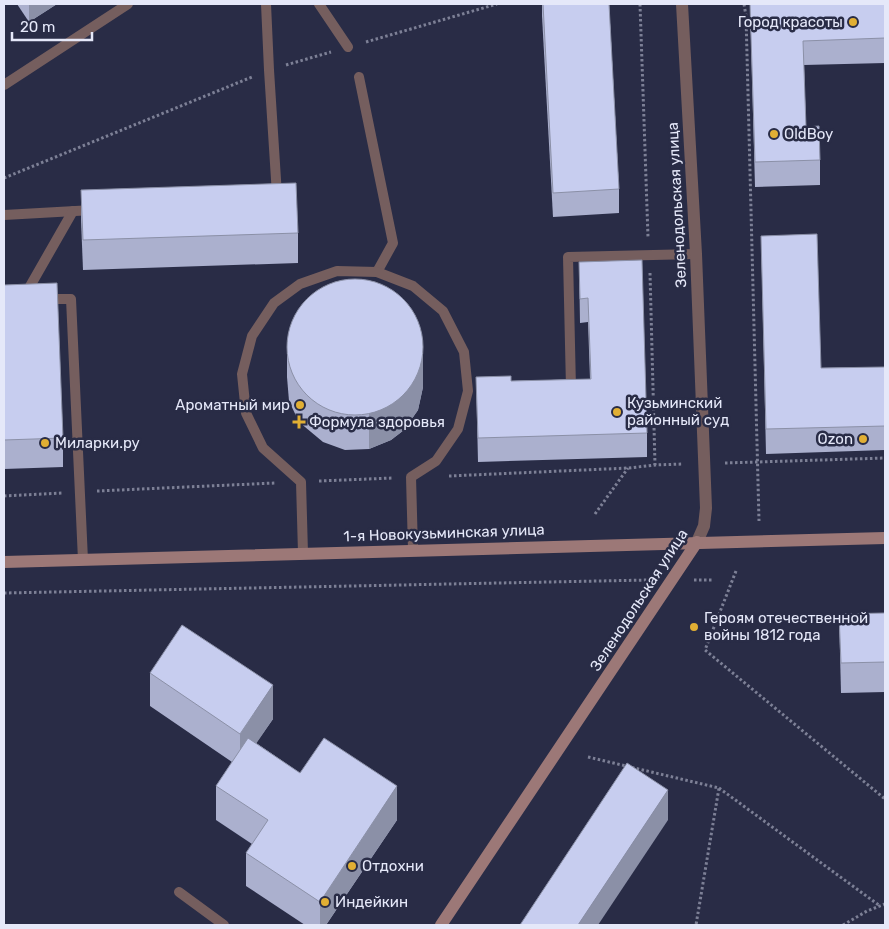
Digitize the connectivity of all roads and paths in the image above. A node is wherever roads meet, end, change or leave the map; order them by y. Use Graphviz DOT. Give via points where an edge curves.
graph roads {
  1 [pos="128,4"];
  2 [pos="266,4"];
  3 [pos="319,4"];
  4 [pos="497,4"];
  5 [pos="682,4"];
  6 [pos="744,4"];
  7 [pos="348,47"];
  8 [pos="269,70"];
  9 [pos="360,77"];
  10 [pos="4,85"];
  11 [pos="4,178"];
  12 [pos="268,203"];
  13 [pos="102,210"];
  14 [pos="73,211"];
  15 [pos="4,215"];
  16 [pos="696,254"];
  17 [pos="377,272"];
  18 [pos="552,388"];
  19 [pos="885,458"];
  20 [pos="758,462"];
  21 [pos="725,463"];
  22 [pos="683,464"];
  23 [pos="629,468"];
  24 [pos="412,477"];
  25 [pos="301,482"];
  26 [pos="80,492"];
  27 [pos="4,496"];
  28 [pos="595,514"];
  29 [pos="759,521"];
  30 [pos="885,538"];
  31 [pos="697,542"];
  32 [pos="413,550"];
  33 [pos="303,553"];
  34 [pos="83,560"];
  35 [pos="4,562"];
  36 [pos="736,572"];
  37 [pos="594,581"];
  38 [pos="4,593"];
  39 [pos="588,757"];
  40 [pos="719,788"];
  41 [pos="885,799"];
  42 [pos="179,892"];
  43 [pos="885,904"];
  44 [pos="880,906"];
  45 [pos="224,925"];
  46 [pos="441,925"];
  47 [pos="696,925"];
  48 [pos="843,925"];
  1 -- 10 [label="lane"];
  2 -- 8 [label="lane"];
  3 -- 7 [label="lane"];
  4 -- 7 [label="path"];
  5 -- 16 [label="street, Зеленодольская улица"];
  6 -- 20 [label="path"];
  7 -- 8 [label="path"];
  8 -- 11 [label="path"];
  8 -- 12 [label="lane" via="277,202"];
  9 -- 17 [label="lane" via="393,243"];
  13 -- 14 [label="lane"];
  14 -- 15 [label="lane"];
  14 -- 26 [label="lane" via="18,300 71,299"];
  16 -- 18 [label="lane" via="568,257 571,388"];
  16 -- 31 [label="street, Зеленодольская улица" via="706,508 704,526"];
  17 -- 24 [label="lane" via="413,286 443,311 464,352 472,391 458,429 436,461"];
  17 -- 25 [label="lane" via="337,271 300,284 274,303 252,336 242,374 246,413 263,448"];
  19 -- 20 [label="path"];
  20 -- 21 [label="path"];
  20 -- 29 [label="path"];
  22 -- 23 [label="path"];
  23 -- 24 [label="path"];
  23 -- 28 [label="path"];
  24 -- 25 [label="path"];
  24 -- 32 [label="lane"];
  25 -- 26 [label="path"];
  25 -- 33 [label="lane"];
  26 -- 27 [label="path"];
  26 -- 34 [label="lane"];
  30 -- 31 [label="street, 1-я Новокузьминская улица"];
  31 -- 32 [label="street, 1-я Новокузьминская улица"];
  31 -- 46 [label="street, Зеленодольская улица"];
  32 -- 33 [label="street, 1-я Новокузьминская улица"];
  33 -- 34 [label="street, 1-я Новокузьминская улица"];
  34 -- 35 [label="street, 1-я Новокузьминская улица"];
  36 -- 41 [label="path" via="705,650"];
  37 -- 38 [label="path"];
  39 -- 40 [label="path"];
  40 -- 44 [label="path"];
  40 -- 47 [label="path"];
  42 -- 45 [label="lane"];
  43 -- 44 [label="path"];
  44 -- 48 [label="path"];
}
